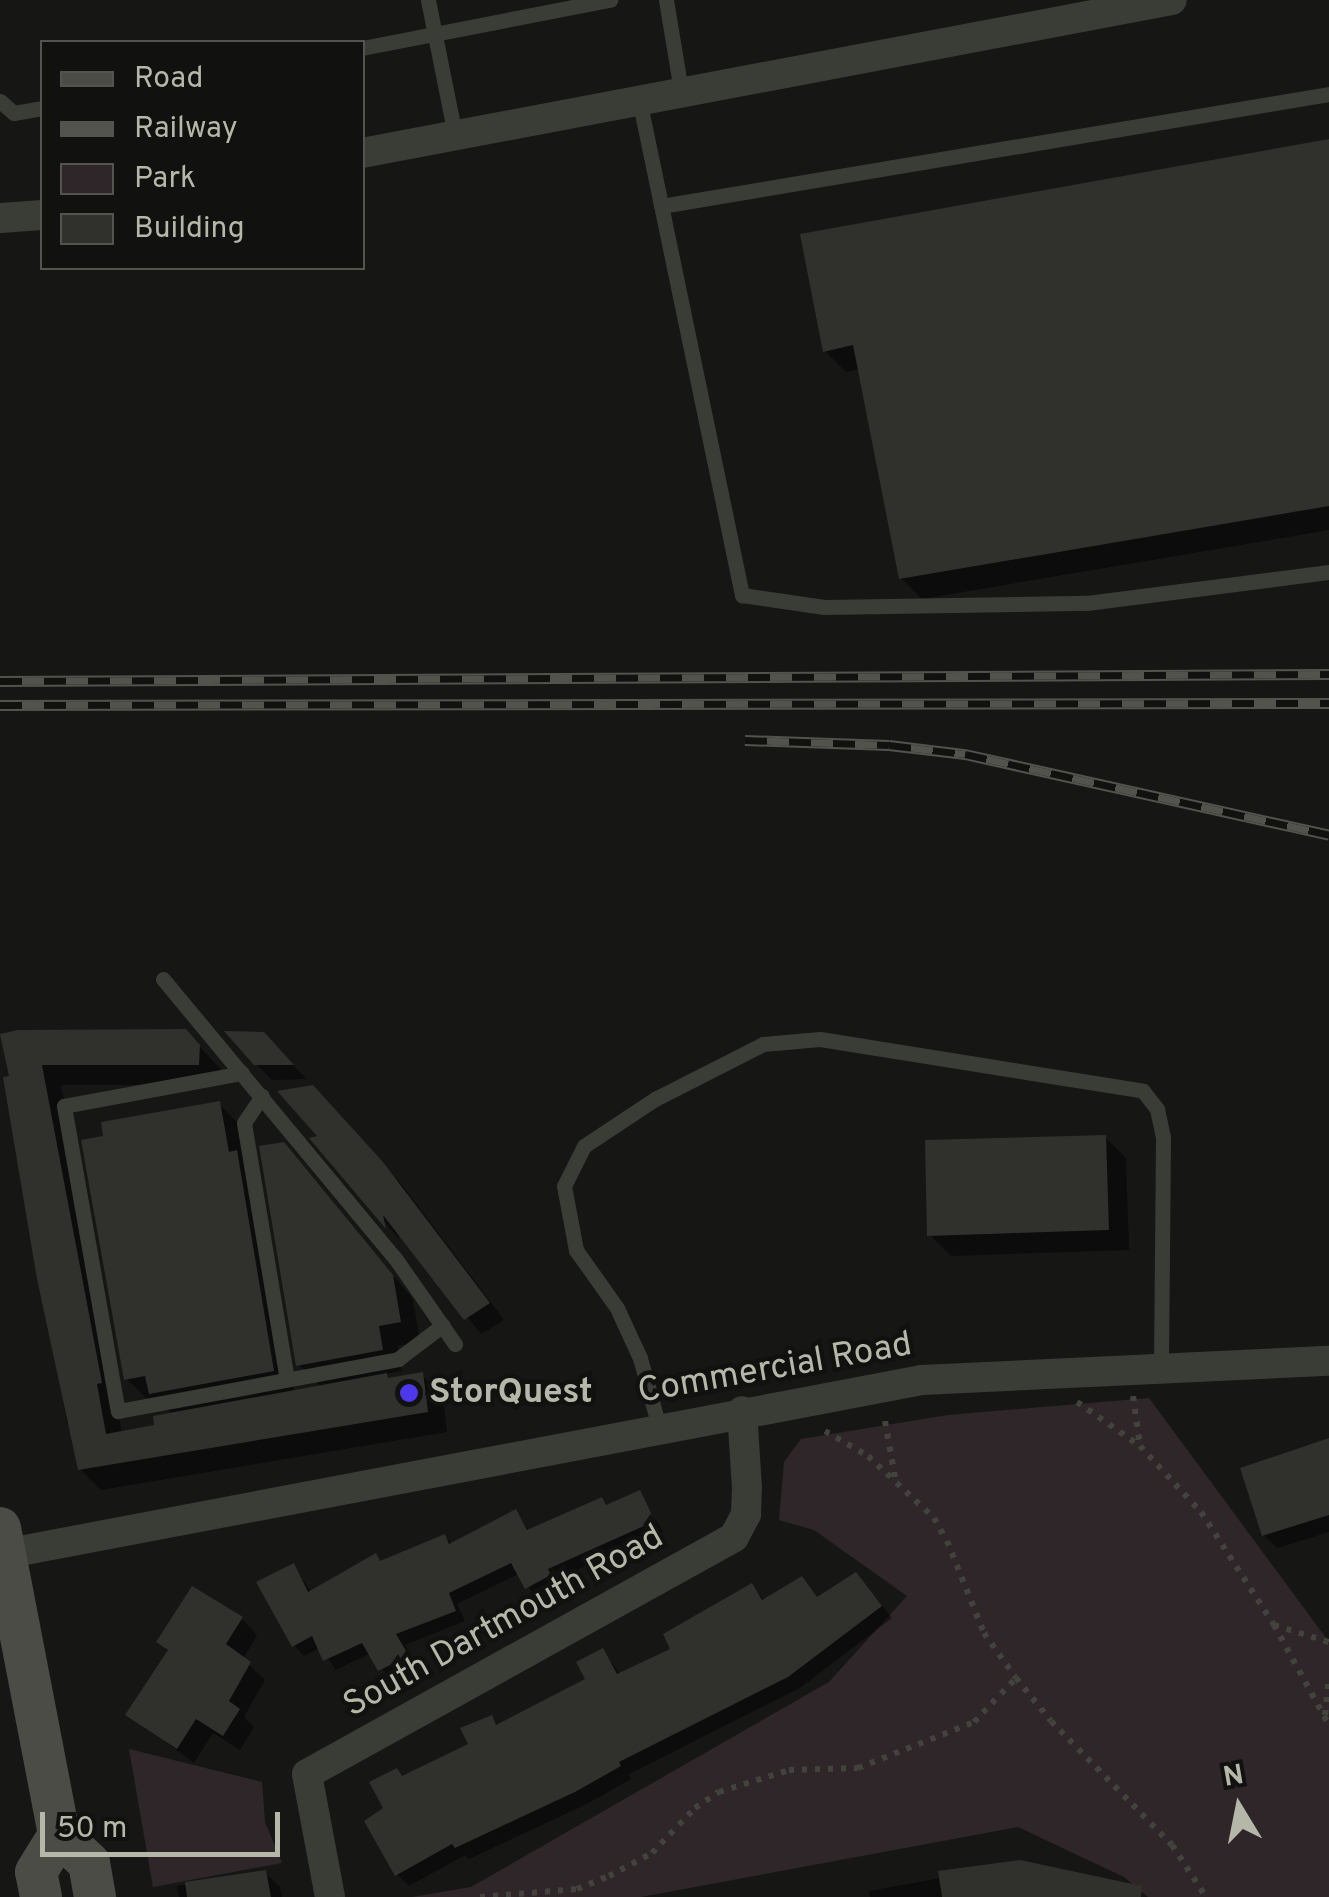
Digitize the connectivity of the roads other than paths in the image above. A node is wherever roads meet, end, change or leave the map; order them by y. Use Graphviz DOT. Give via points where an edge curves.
graph roads {
  1 [pos="428,0"];
  2 [pos="610,0"];
  3 [pos="666,0"];
  4 [pos="1172,0"];
  5 [pos="434,36"];
  6 [pos="365,48"];
  7 [pos="681,91"];
  8 [pos="1329,94"];
  9 [pos="639,99"];
  10 [pos="0,101"];
  11 [pos="40,108"];
  12 [pos="455,135"];
  13 [pos="365,152"];
  14 [pos="661,206"];
  15 [pos="40,215"];
  16 [pos="0,218"];
  17 [pos="1329,572"];
  18 [pos="162,979"];
  19 [pos="242,1073"];
  20 [pos="262,1096"];
  21 [pos="443,1326"];
  22 [pos="455,1344"];
  23 [pos="1329,1361"];
  24 [pos="1161,1366"];
  25 [pos="287,1379"];
  26 [pos="742,1411"];
  27 [pos="658,1427"];
  28 [pos="2,1541"];
  29 [pos="14,1666"];
  30 [pos="59,1835"];
  31 [pos="41,1897"];
  32 [pos="94,1897"];
  33 [pos="330,1897"];
  1 -- 5 [label="lane"];
  2 -- 5 [label="lane"];
  3 -- 7 [label="lane"];
  4 -- 7 [label="street"];
  5 -- 6 [label="lane"];
  5 -- 12 [label="lane"];
  7 -- 9 [label="street"];
  8 -- 14 [label="lane"];
  9 -- 12 [label="street"];
  9 -- 14 [label="lane"];
  10 -- 11 [label="lane" via="14,114"];
  12 -- 13 [label="street"];
  14 -- 17 [label="lane" via="742,595 824,607 1087,603"];
  15 -- 16 [label="street"];
  18 -- 19 [label="lane"];
  19 -- 20 [label="lane"];
  19 -- 25 [label="lane" via="64,1106 118,1411"];
  20 -- 21 [label="lane"];
  20 -- 25 [label="lane" via="244,1122"];
  21 -- 22 [label="lane"];
  21 -- 25 [label="lane" via="398,1359"];
  23 -- 24 [label="street, Commercial Road"];
  24 -- 26 [label="street, Commercial Road" via="922,1380"];
  24 -- 27 [label="lane" via="1163,1137 1157,1110 1143,1091 820,1039 763,1044 655,1099 584,1146 564,1186 576,1250 625,1325"];
  26 -- 27 [label="street, Commercial Road"];
  26 -- 33 [label="street, South Dartmouth Road" via="746,1501 734,1537 307,1774"];
  27 -- 28 [label="street, Commercial Road"];
  28 -- 29 [label="main road"];
  29 -- 30 [label="main road"];
  30 -- 31 [label="main road" via="36,1872"];
  30 -- 32 [label="main road" via="89,1864"];
}
